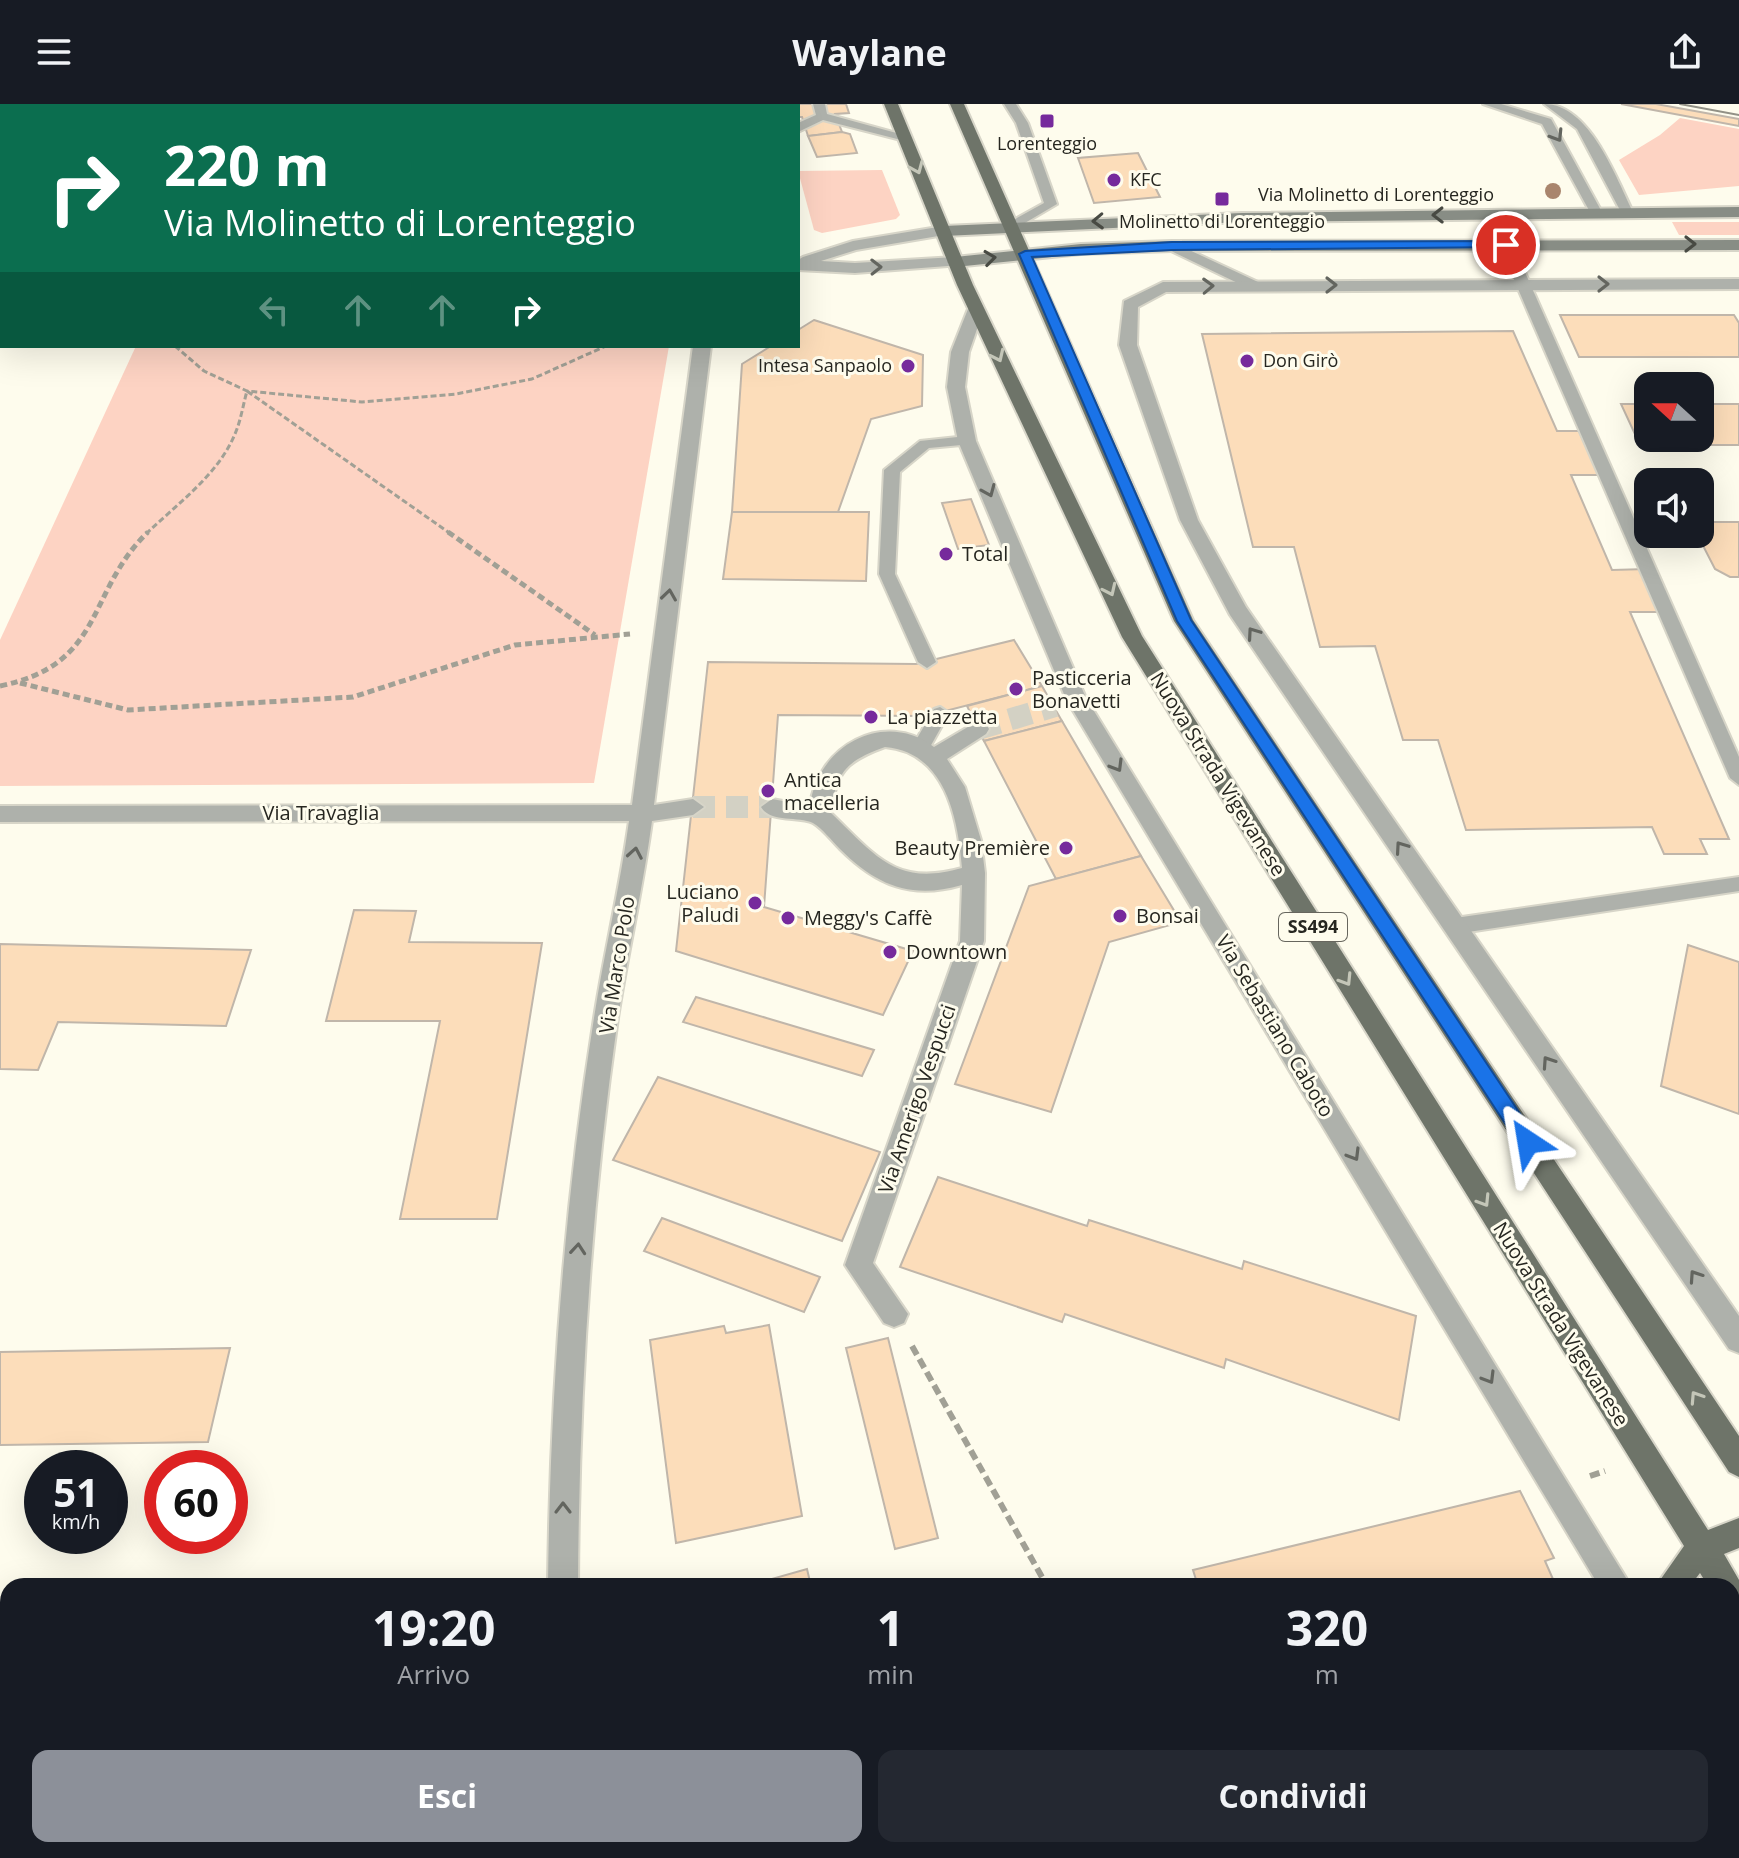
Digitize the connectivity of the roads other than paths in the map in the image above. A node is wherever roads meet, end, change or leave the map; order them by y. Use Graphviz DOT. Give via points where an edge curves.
graph roads {
  1 [pos="891,104"];
  2 [pos="957,104"];
  3 [pos="1010,104"];
  4 [pos="1489,104"];
  5 [pos="1534,104"];
  6 [pos="1550,104"];
  7 [pos="820,110"];
  8 [pos="1571,116"];
  9 [pos="800,126"];
  10 [pos="905,137"];
  11 [pos="1739,212"];
  12 [pos="1597,214"];
  13 [pos="1628,214"];
  14 [pos="1323,216"];
  15 [pos="1013,226"];
  16 [pos="944,231"];
  17 [pos="1329,245"];
  18 [pos="1506,245"];
  19 [pos="1586,245"];
  20 [pos="1739,245"];
  21 [pos="1172,246"];
  22 [pos="1025,254"];
  23 [pos="955,262"];
  24 [pos="800,263"];
  25 [pos="800,264"];
  26 [pos="1525,284"];
  27 [pos="1739,284"];
  28 [pos="1253,285"];
  29 [pos="976,309"];
  30 [pos="702,348"];
  31 [pos="967,441"];
  32 [pos="927,662"];
  33 [pos="940,713"];
  34 [pos="978,729"];
  35 [pos="927,752"];
  36 [pos="1739,778"];
  37 [pos="693,807"];
  38 [pos="772,807"];
  39 [pos="642,813"];
  40 [pos="0,814"];
  41 [pos="820,816"];
  42 [pos="974,873"];
  43 [pos="1739,884"];
  44 [pos="1455,926"];
  45 [pos="894,1314"];
  46 [pos="1739,1340"];
  47 [pos="1739,1462"];
  48 [pos="1739,1533"];
  49 [pos="1701,1548"];
  50 [pos="563,1578"];
  51 [pos="1611,1578"];
  52 [pos="1677,1578"];
  53 [pos="1721,1578"];
  1 -- 10 [label="main road"];
  2 -- 15 [label="main road"];
  3 -- 15 [label="lane" via="1051,204"];
  4 -- 12 [label="lane, one-way" via="1547,122"];
  5 -- 8 [label="lane"];
  6 -- 8 [label="lane"];
  7 -- 9 [label="lane"];
  7 -- 10 [label="lane"];
  8 -- 13 [label="lane"];
  10 -- 16 [label="main road, one-way"];
  11 -- 13 [label="street, Via Molinetto di Lorenteggio"];
  12 -- 13 [label="street, Via Molinetto di Lorenteggio"];
  12 -- 14 [label="street, Via Molinetto di Lorenteggio, one-way"];
  13 -- 19 [label="street" via="1623,234"];
  14 -- 15 [label="street, Via Molinetto di Lorenteggio, one-way"];
  14 -- 17 [label="street" via="1307,230"];
  15 -- 16 [label="street, Via Molinetto di Lorenteggio"];
  15 -- 22 [label="main road, SS494"];
  16 -- 23 [label="main road, SS494"];
  16 -- 24 [label="street" via="853,246"];
  17 -- 18 [label="street"];
  17 -- 21 [label="street"];
  18 -- 19 [label="street"];
  18 -- 26 [label="lane"];
  19 -- 20 [label="street, one-way"];
  21 -- 22 [label="street"];
  21 -- 28 [label="lane"];
  23 -- 22 [label="street, one-way"];
  47 -- 22 [label="main road, SS494, one-way" via="1184,621"];
  25 -- 23 [label="street, one-way"];
  23 -- 29 [label="main road, Nuova Strada Vigevanese / SS494"];
  26 -- 27 [label="street, one-way"];
  28 -- 26 [label="street, one-way"];
  26 -- 36 [label="lane"];
  44 -- 28 [label="street, one-way" via="1237,610 1189,520 1128,345 1130,305 1163,287"];
  29 -- 31 [label="street, Via Sebastiano Caboto" via="960,352 956,387"];
  29 -- 49 [label="main road, Nuova Strada Vigevanese / SS494, one-way" via="1132,637"];
  39 -- 30 [label="street, Via Marco Polo, one-way"];
  31 -- 32 [label="lane" via="925,444 892,470 887,574"];
  31 -- 51 [label="street, Via Sebastiano Caboto, one-way" via="1066,703"];
  33 -- 35 [label="lane"];
  34 -- 35 [label="street"];
  35 -- 41 [label="street" via="884,739 845,753 823,784"];
  35 -- 42 [label="street" via="955,791 972,838"];
  37 -- 39 [label="street, Via Travaglia"];
  38 -- 41 [label="street"];
  39 -- 40 [label="street, Via Travaglia"];
  50 -- 39 [label="street, Via Marco Polo, one-way" via="564,1457 579,1241 606,1019"];
  41 -- 42 [label="street" via="872,866 901,883 939,885"];
  42 -- 45 [label="street, Via Amerigo Vespucci" via="972,941 859,1265"];
  43 -- 44 [label="lane"];
  46 -- 44 [label="street, one-way"];
  48 -- 49 [label="main road"];
  49 -- 52 [label="main road"];
  49 -- 53 [label="main road, Nuova Strada Vigevanese / SS494"];
}
